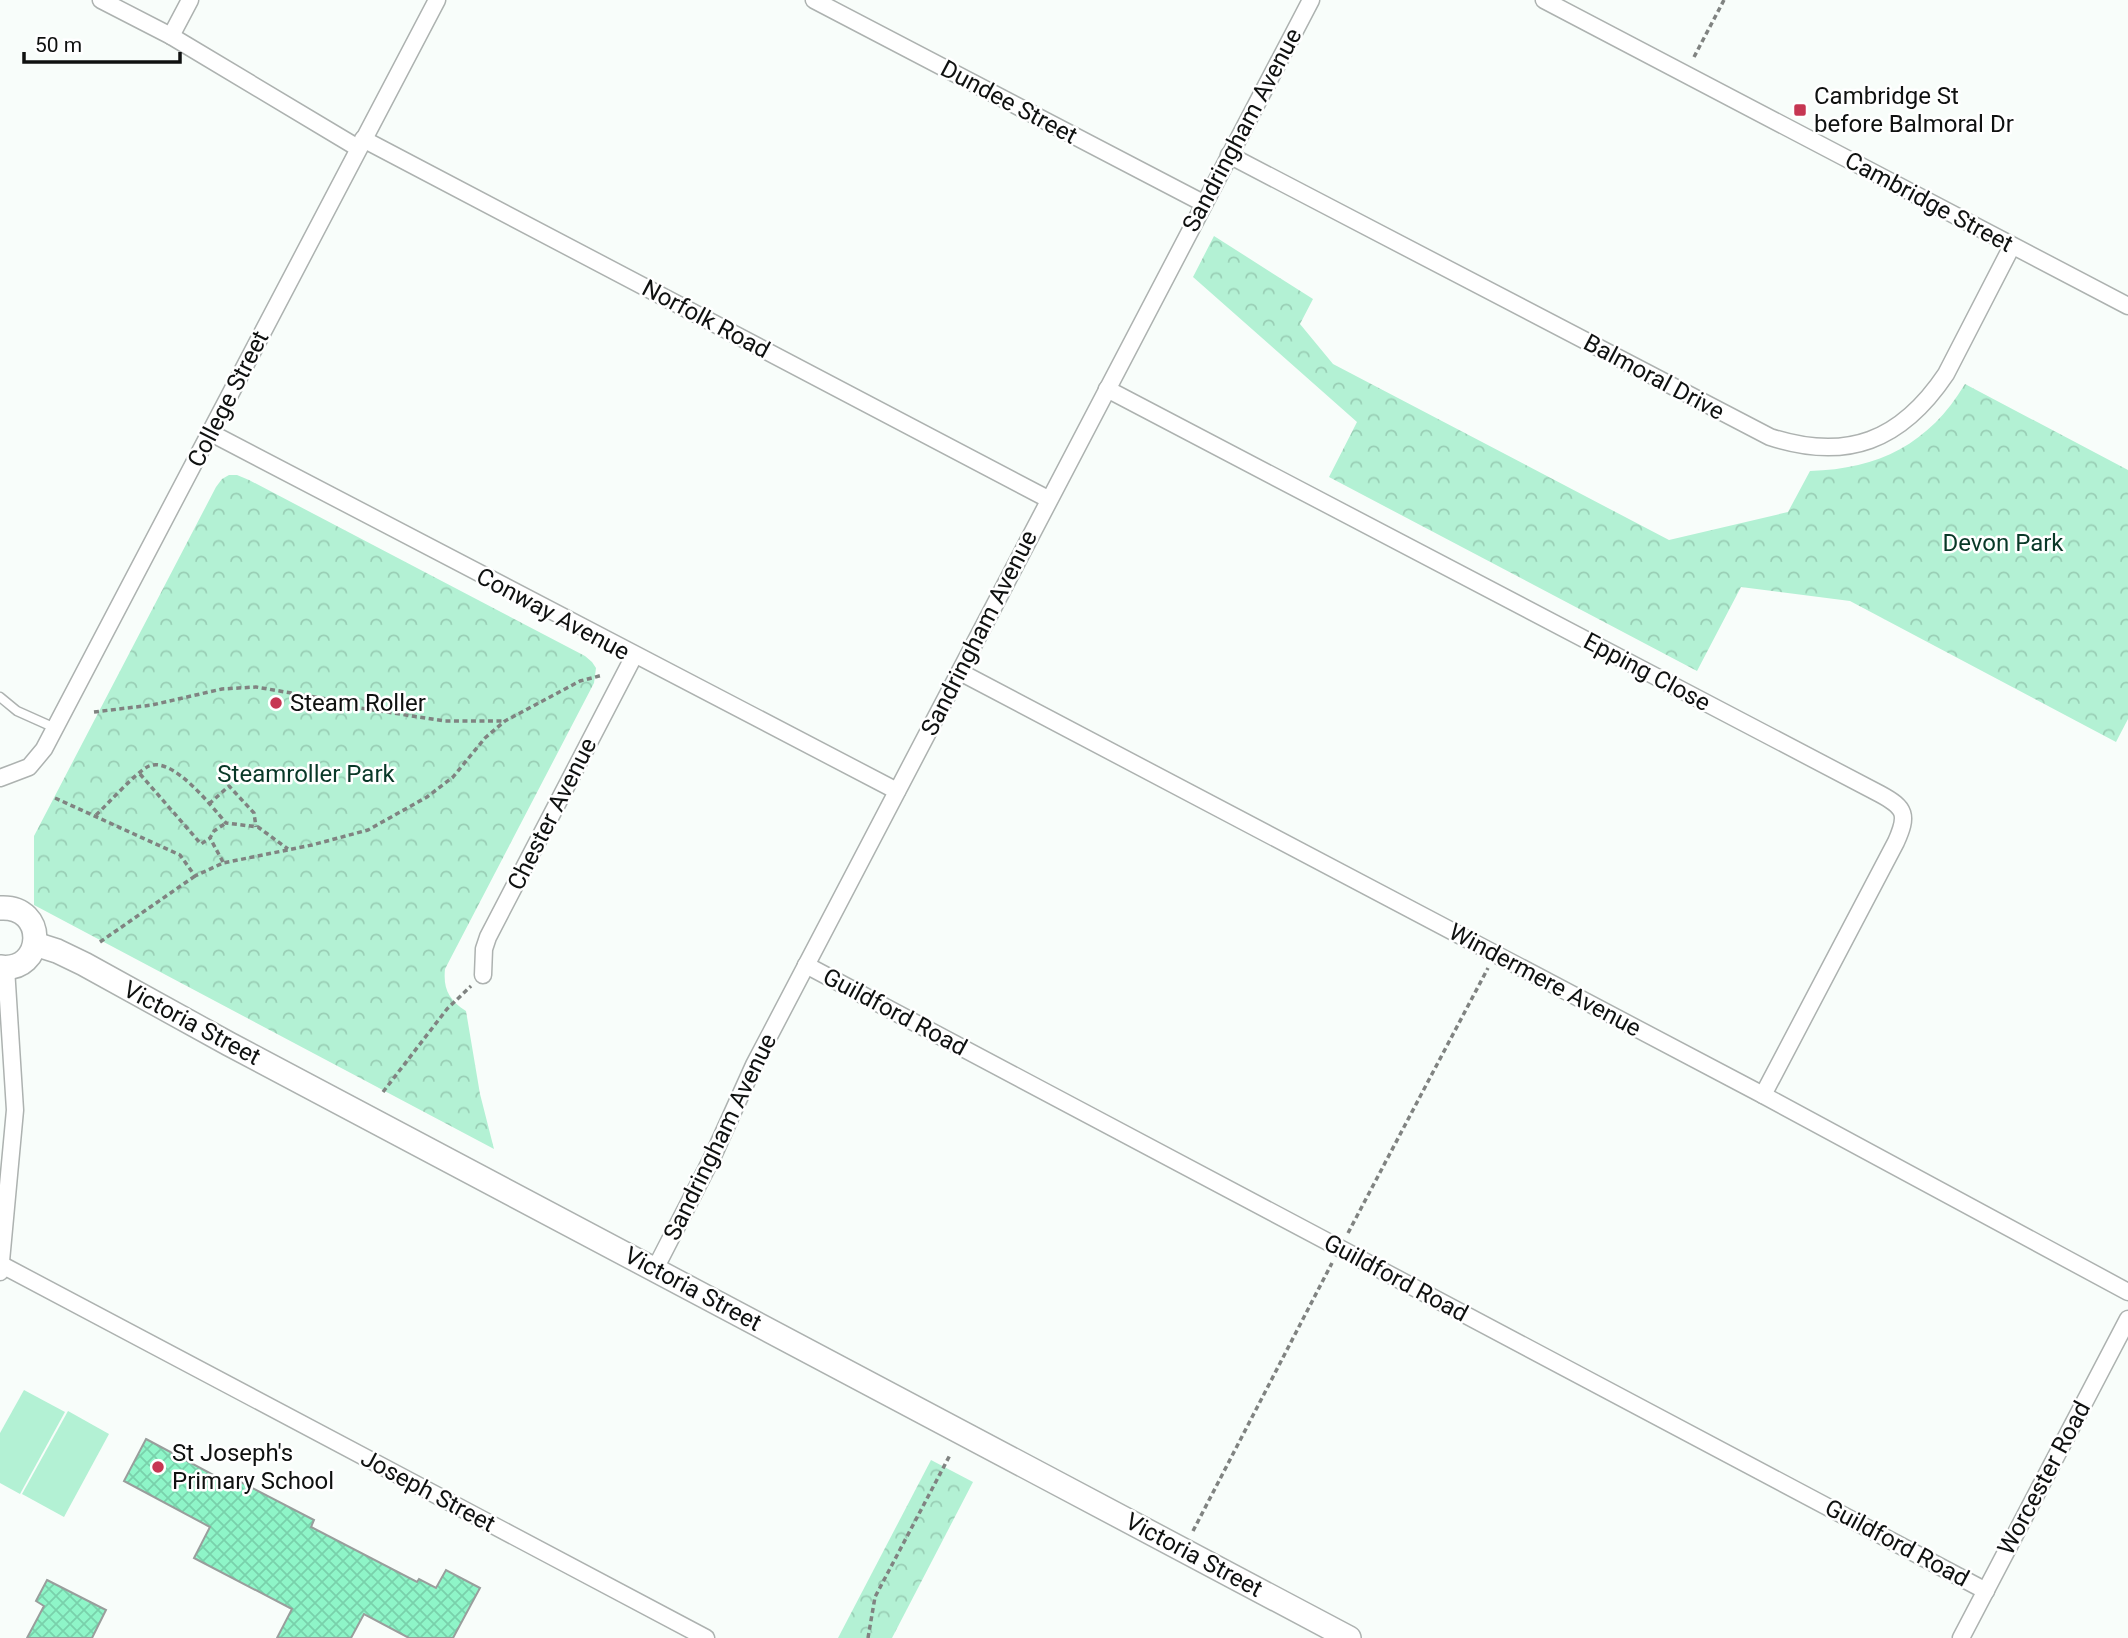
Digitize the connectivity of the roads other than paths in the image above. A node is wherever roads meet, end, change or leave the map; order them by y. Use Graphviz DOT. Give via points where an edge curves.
graph roads {
  1 [pos="100,0"];
  2 [pos="190,0"];
  3 [pos="437,0"];
  4 [pos="814,0"];
  5 [pos="1311,0"];
  6 [pos="1544,0"];
  7 [pos="171,36"];
  8 [pos="361,144"];
  9 [pos="1229,155"];
  10 [pos="1203,203"];
  11 [pos="2012,246"];
  12 [pos="2128,306"];
  13 [pos="1107,389"];
  14 [pos="211,433"];
  15 [pos="1048,499"];
  16 [pos="634,656"];
  17 [pos="960,672"];
  18 [pos="0,697"];
  19 [pos="55,728"];
  20 [pos="0,778"];
  21 [pos="897,791"];
  22 [pos="1,906"];
  23 [pos="35,944"];
  24 [pos="806,965"];
  25 [pos="3,967"];
  26 [pos="483,975"];
  27 [pos="1763,1095"];
  28 [pos="1,1269"];
  29 [pos="655,1269"];
  30 [pos="2128,1292"];
  31 [pos="2128,1319"];
  32 [pos="1986,1591"];
  33 [pos="706,1638"];
  34 [pos="1349,1638"];
  35 [pos="1961,1638"];
  1 -- 7 [label="street, Norfolk Road"];
  2 -- 7 [label="street"];
  3 -- 8 [label="street, College Street"];
  4 -- 10 [label="street, Dundee Street"];
  5 -- 9 [label="street, Sandringham Avenue"];
  6 -- 11 [label="street, Cambridge Street"];
  7 -- 8 [label="street, Norfolk Road"];
  8 -- 14 [label="street, College Street"];
  8 -- 15 [label="street, Norfolk Road"];
  9 -- 10 [label="street, Sandringham Avenue"];
  9 -- 11 [label="street, Balmoral Drive" via="1770,437 1824,449 1863,442 1913,415 1946,374"];
  10 -- 13 [label="street, Sandringham Avenue"];
  11 -- 12 [label="street, Cambridge Street"];
  13 -- 15 [label="street, Sandringham Avenue"];
  13 -- 27 [label="street, Epping Close" via="1901,808 1904,818 1896,842"];
  14 -- 16 [label="street, Conway Avenue"];
  14 -- 19 [label="street, College Street"];
  15 -- 17 [label="street, Sandringham Avenue"];
  16 -- 21 [label="street, Conway Avenue"];
  16 -- 26 [label="street, Chester Avenue" via="488,937"];
  17 -- 21 [label="street, Sandringham Avenue"];
  17 -- 27 [label="street, Windermere Avenue"];
  18 -- 19 [label="lane" via="17,711"];
  19 -- 20 [label="street, College Street" via="35,763"];
  21 -- 24 [label="street, Sandringham Avenue"];
  22 -- 23 [label="street" via="28,917"];
  23 -- 25 [label="street" via="25,961"];
  23 -- 29 [label="street, Victoria Street" via="75,960"];
  24 -- 29 [label="street, Sandringham Avenue"];
  24 -- 32 [label="street, Guildford Road"];
  25 -- 28 [label="street" via="15,1110"];
  27 -- 30 [label="street, Windermere Avenue"];
  28 -- 33 [label="street, Joseph Street"];
  29 -- 34 [label="street, Victoria Street"];
  31 -- 32 [label="street, Worcester Road"];
  32 -- 35 [label="street, Worcester Road"];
}
